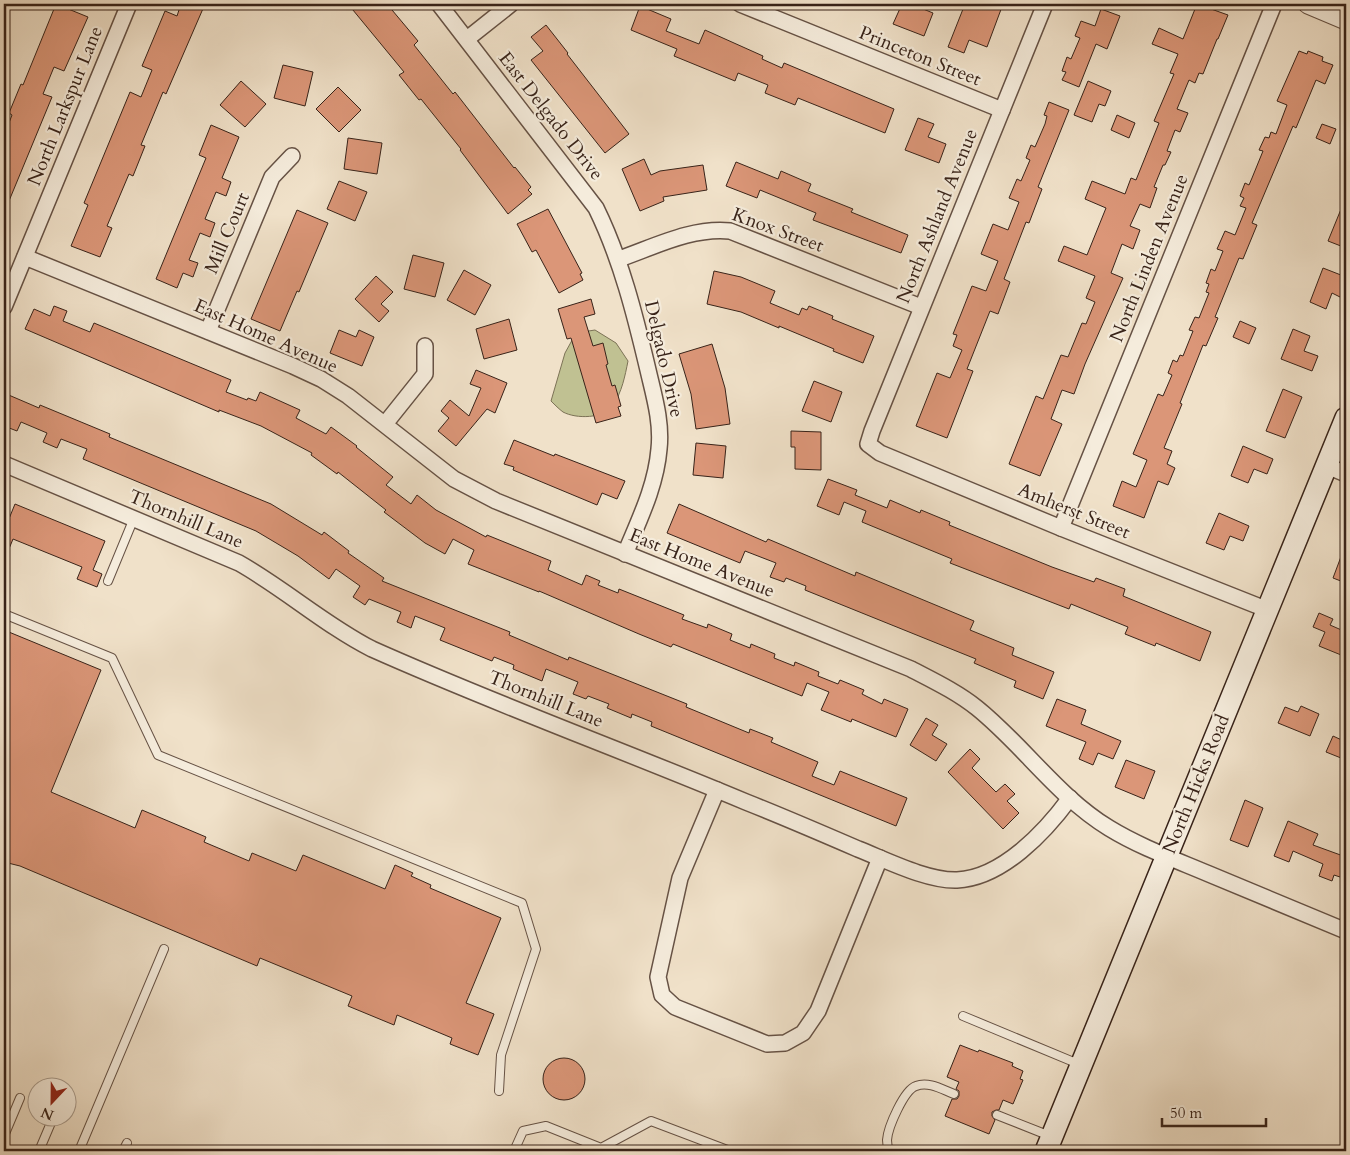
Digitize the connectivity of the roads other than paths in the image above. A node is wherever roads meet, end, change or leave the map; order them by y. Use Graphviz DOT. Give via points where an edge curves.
graph roads {
  1 [pos="130,4"];
  2 [pos="438,4"];
  3 [pos="511,4"];
  4 [pos="740,4"];
  5 [pos="1045,4"];
  6 [pos="1274,4"];
  7 [pos="1308,4"];
  8 [pos="1346,20"];
  9 [pos="466,40"];
  10 [pos="1002,110"];
  11 [pos="292,156"];
  12 [pos="25,257"];
  13 [pos="619,259"];
  14 [pos="4,307"];
  15 [pos="921,307"];
  16 [pos="208,331"];
  17 [pos="425,346"];
  18 [pos="1346,418"];
  19 [pos="385,424"];
  20 [pos="868,444"];
  21 [pos="4,464"];
  22 [pos="1327,466"];
  23 [pos="1346,474"];
  24 [pos="134,518"];
  25 [pos="1062,528"];
  26 [pos="625,554"];
  27 [pos="108,581"];
  28 [pos="1268,610"];
  29 [pos="4,614"];
  30 [pos="717,790"];
  31 [pos="1070,798"];
  32 [pos="1166,856"];
  33 [pos="880,858"];
  34 [pos="1346,931"];
  35 [pos="164,949"];
  36 [pos="963,1016"];
  37 [pos="1081,1064"];
  38 [pos="499,1091"];
  39 [pos="954,1094"];
  40 [pos="20,1098"];
  41 [pos="997,1115"];
  42 [pos="49,1128"];
  43 [pos="4,1136"];
  44 [pos="127,1143"];
  45 [pos="1049,1144"];
  46 [pos="39,1151"];
  47 [pos="80,1151"];
  48 [pos="124,1151"];
  49 [pos="514,1151"];
  50 [pos="730,1151"];
  51 [pos="889,1151"];
  1 -- 12 [label="street, North Larkspur Lane"];
  2 -- 9 [label="street, East Delgado Drive"];
  3 -- 9 [label="street"];
  4 -- 10 [label="street, Princeton Street"];
  5 -- 10 [label="street, North Ashland Avenue"];
  6 -- 25 [label="street, North Linden Avenue"];
  7 -- 8 [label="street"];
  9 -- 13 [label="street, East Delgado Drive" via="596,208"];
  10 -- 15 [label="street, North Ashland Avenue"];
  11 -- 16 [label="street, Mill Court" via="272,177"];
  12 -- 14 [label="street, North Larkspur Lane"];
  12 -- 16 [label="street, East Home Avenue"];
  13 -- 15 [label="street, Knox Street" via="685,236 717,229 730,230"];
  13 -- 26 [label="street, Delgado Drive" via="644,352 660,438 652,485"];
  15 -- 20 [label="street, North Ashland Avenue"];
  16 -- 19 [label="street, East Home Avenue" via="320,379"];
  17 -- 19 [label="street" via="425,374"];
  18 -- 22 [label="main road, North Hicks Road"];
  19 -- 26 [label="street, East Home Avenue" via="454,479 496,501"];
  20 -- 25 [label="street, Amherst Street" via="880,453"];
  21 -- 24 [label="street, Thornhill Lane"];
  22 -- 23 [label="street"];
  22 -- 28 [label="main road, North Hicks Road"];
  24 -- 27 [label="lane"];
  24 -- 30 [label="street, Thornhill Lane" via="267,578 372,649"];
  25 -- 28 [label="street, Amherst Street"];
  26 -- 31 [label="street, East Home Avenue" via="937,682 978,709"];
  28 -- 32 [label="main road, North Hicks Road"];
  29 -- 38 [label="lane" via="112,658 158,756 522,903 536,949 501,1055"];
  30 -- 33 [label="street, Thornhill Lane"];
  30 -- 33 [label="street" via="680,878 658,977 662,995 675,1007 767,1044 785,1042 803,1033 818,1011"];
  31 -- 32 [label="street, East Home Avenue" via="1108,828"];
  31 -- 33 [label="street, Thornhill Lane" via="1055,818 1012,858 1000,867 974,877 937,879"];
  32 -- 34 [label="street, East Home Avenue"];
  32 -- 37 [label="main road, North Hicks Road"];
  35 -- 47 [label="lane"];
  36 -- 37 [label="lane"];
  37 -- 45 [label="main road, North Hicks Road"];
  39 -- 51 [label="lane" via="929,1085 910,1089 902,1099 890,1128 887,1139"];
  40 -- 43 [label="lane"];
  41 -- 45 [label="lane"];
  42 -- 46 [label="lane"];
  44 -- 48 [label="lane"];
  49 -- 50 [label="lane" via="522,1131 546,1126 601,1148 651,1121"];
}
